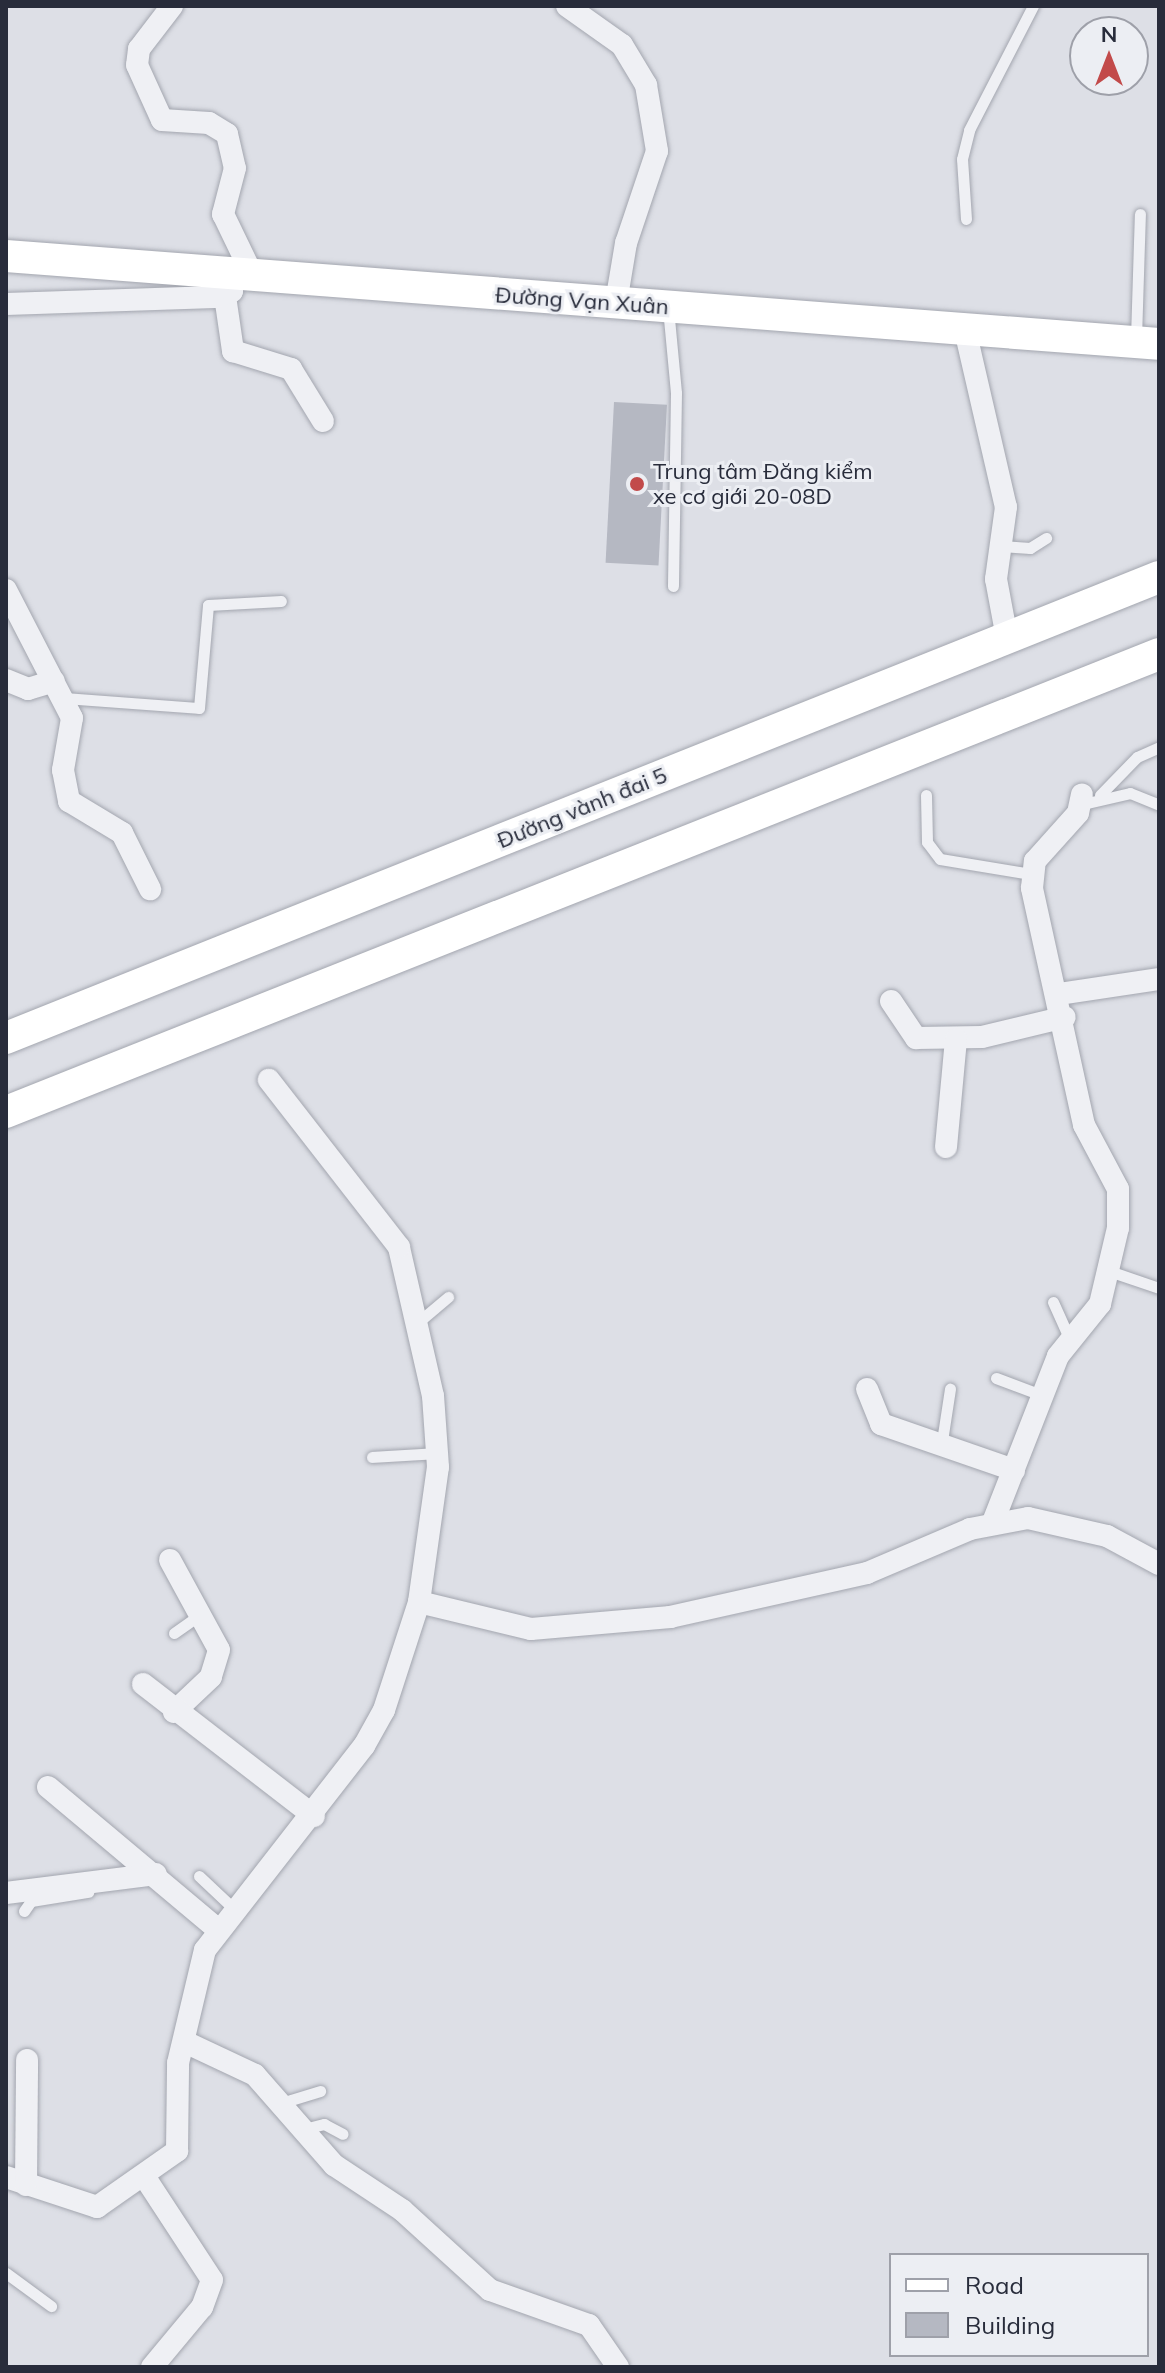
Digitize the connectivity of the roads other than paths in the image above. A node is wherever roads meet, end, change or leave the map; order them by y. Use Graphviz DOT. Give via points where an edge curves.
graph roads {
  1 [pos="172,6"];
  2 [pos="567,6"];
  3 [pos="1033,6"];
  4 [pos="1140,214"];
  5 [pos="966,219"];
  6 [pos="6,256"];
  7 [pos="236,286"];
  8 [pos="616,303"];
  9 [pos="6,304"];
  10 [pos="668,307"];
  11 [pos="965,330"];
  12 [pos="1148,344"];
  13 [pos="323,421"];
  14 [pos="1046,538"];
  15 [pos="1001,546"];
  16 [pos="1159,577"];
  17 [pos="673,586"];
  18 [pos="6,590"];
  19 [pos="281,601"];
  20 [pos="1005,627"];
  21 [pos="1159,654"];
  22 [pos="6,680"];
  23 [pos="59,690"];
  24 [pos="1159,747"];
  25 [pos="926,795"];
  26 [pos="1088,798"];
  27 [pos="1159,805"];
  28 [pos="1031,874"];
  29 [pos="150,889"];
  30 [pos="1159,979"];
  31 [pos="1059,994"];
  32 [pos="891,1001"];
  33 [pos="1065,1017"];
  34 [pos="6,1038"];
  35 [pos="956,1039"];
  36 [pos="269,1080"];
  37 [pos="8,1111"];
  38 [pos="946,1147"];
  39 [pos="1112,1272"];
  40 [pos="1159,1288"];
  41 [pos="448,1297"];
  42 [pos="1053,1302"];
  43 [pos="416,1324"];
  44 [pos="1070,1340"];
  45 [pos="996,1378"];
  46 [pos="867,1389"];
  47 [pos="950,1389"];
  48 [pos="1041,1395"];
  49 [pos="942,1441"];
  50 [pos="437,1453"];
  51 [pos="372,1457"];
  52 [pos="1014,1470"];
  53 [pos="993,1522"];
  54 [pos="170,1560"];
  55 [pos="1159,1564"];
  56 [pos="419,1602"];
  57 [pos="201,1614"];
  58 [pos="174,1633"];
  59 [pos="143,1684"];
  60 [pos="174,1712"];
  61 [pos="48,1787"];
  62 [pos="314,1816"];
  63 [pos="156,1874"];
  64 [pos="199,1876"];
  65 [pos="118,1880"];
  66 [pos="6,1893"];
  67 [pos="233,1908"];
  68 [pos="24,1911"];
  69 [pos="216,1928"];
  70 [pos="185,2042"];
  71 [pos="27,2060"];
  72 [pos="320,2091"];
  73 [pos="281,2103"];
  74 [pos="299,2130"];
  75 [pos="343,2134"];
  76 [pos="144,2176"];
  77 [pos="16,2181"];
  78 [pos="6,2273"];
  79 [pos="51,2306"];
  80 [pos="152,2367"];
  81 [pos="618,2367"];
  1 -- 7 [label="street" via="139,49 137,65 162,120 209,123 227,134 235,168 223,214"];
  2 -- 8 [label="street" via="637,64 651,112 655,166 626,243"];
  3 -- 5 [label="lane" via="969,130 962,159"];
  4 -- 12 [label="lane"];
  6 -- 7 [label="main road, Đường Vạn Xuân"];
  7 -- 8 [label="main road, Đường Vạn Xuân"];
  7 -- 9 [label="street"];
  7 -- 13 [label="street" via="233,351 291,369"];
  8 -- 10 [label="main road, Đường Vạn Xuân"];
  10 -- 11 [label="main road, Đường Vạn Xuân"];
  10 -- 17 [label="lane" via="676,393"];
  11 -- 12 [label="main road, Đường Vạn Xuân"];
  11 -- 15 [label="street" via="1006,507"];
  14 -- 15 [label="lane" via="1030,548"];
  15 -- 20 [label="street" via="997,603"];
  16 -- 34 [label="main road, Đường vành đai 5"];
  18 -- 23 [label="street"];
  19 -- 23 [label="lane" via="208,605 199,708"];
  21 -- 37 [label="main road"];
  22 -- 23 [label="street" via="28,689"];
  23 -- 29 [label="street" via="72,718 63,770 69,801 122,833"];
  24 -- 26 [label="lane"];
  25 -- 28 [label="lane" via="927,842 940,859"];
  26 -- 27 [label="lane" via="1130,793"];
  26 -- 28 [label="street"];
  28 -- 31 [label="street"];
  30 -- 31 [label="street"];
  31 -- 33 [label="street"];
  32 -- 35 [label="street" via="916,1038"];
  33 -- 35 [label="street"];
  33 -- 39 [label="street" via="1084,1125 1118,1189"];
  35 -- 38 [label="street"];
  36 -- 43 [label="street" via="392,1235"];
  39 -- 40 [label="lane"];
  39 -- 44 [label="street" via="1100,1304"];
  41 -- 43 [label="lane"];
  42 -- 44 [label="lane"];
  43 -- 50 [label="street"];
  44 -- 48 [label="street"];
  45 -- 48 [label="lane"];
  46 -- 49 [label="street" via="881,1424"];
  47 -- 49 [label="lane"];
  48 -- 52 [label="street"];
  49 -- 52 [label="street"];
  50 -- 51 [label="lane"];
  50 -- 56 [label="street" via="437,1515"];
  52 -- 53 [label="street"];
  53 -- 55 [label="street" via="1065,1524"];
  53 -- 56 [label="street" via="867,1573 670,1617 531,1629"];
  54 -- 57 [label="street"];
  56 -- 62 [label="street" via="384,1710"];
  57 -- 58 [label="lane"];
  57 -- 60 [label="street" via="219,1663"];
  59 -- 60 [label="street"];
  60 -- 62 [label="street"];
  61 -- 63 [label="street"];
  62 -- 67 [label="street"];
  63 -- 65 [label="street"];
  63 -- 69 [label="street"];
  64 -- 67 [label="lane"];
  65 -- 66 [label="street"];
  65 -- 68 [label="lane" via="31,1901"];
  67 -- 69 [label="street"];
  69 -- 70 [label="street"];
  70 -- 73 [label="street" via="255,2075"];
  70 -- 76 [label="street" via="176,2081 177,2151"];
  71 -- 77 [label="street"];
  72 -- 73 [label="lane"];
  73 -- 74 [label="street"];
  74 -- 75 [label="lane" via="324,2124"];
  74 -- 81 [label="street" via="490,2290 589,2325"];
  76 -- 77 [label="street" via="97,2207"];
  76 -- 80 [label="street" via="212,2280 202,2307"];
  78 -- 79 [label="lane"];
}
